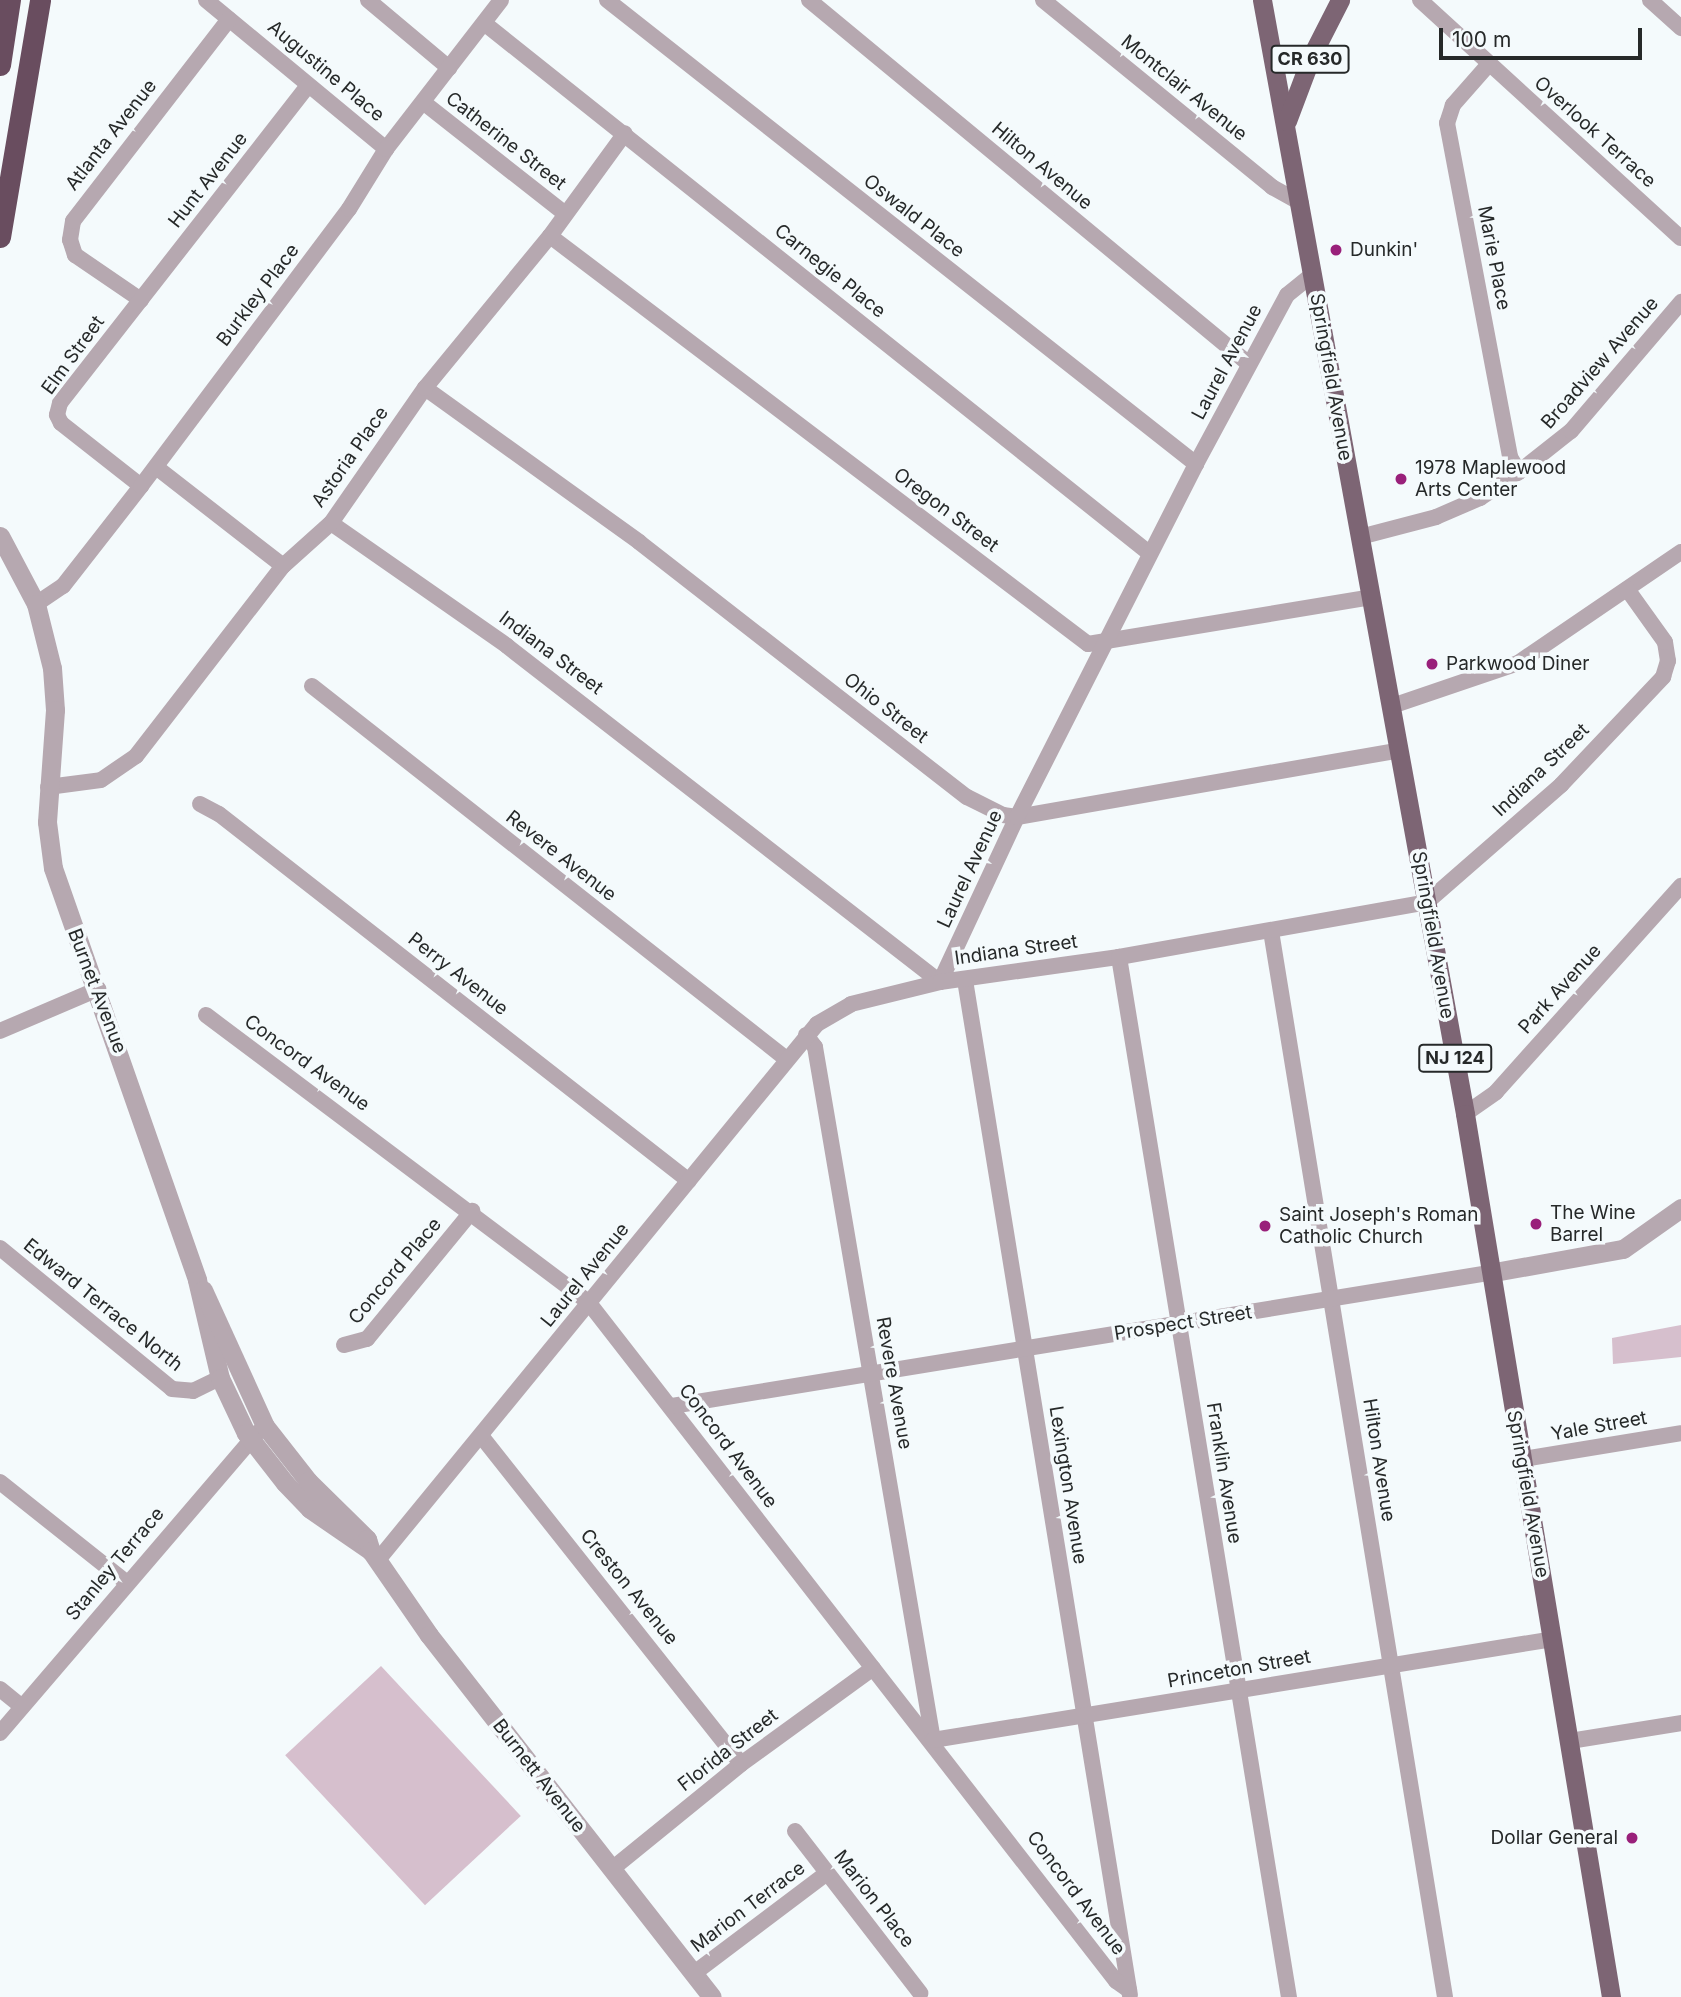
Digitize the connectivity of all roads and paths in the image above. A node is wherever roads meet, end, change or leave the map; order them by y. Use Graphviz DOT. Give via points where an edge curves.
graph roads {
  1 [pos="10,0"];
  2 [pos="40,0"];
  3 [pos="206,0"];
  4 [pos="368,0"];
  5 [pos="501,0"];
  6 [pos="608,0"];
  7 [pos="809,0"];
  8 [pos="1043,0"];
  9 [pos="1262,0"];
  10 [pos="1340,0"];
  11 [pos="1420,0"];
  12 [pos="1650,0"];
  13 [pos="229,19"];
  14 [pos="1678,19"];
  15 [pos="484,23"];
  16 [pos="1489,64"];
  17 [pos="0,65"];
  18 [pos="449,68"];
  19 [pos="308,86"];
  20 [pos="422,102"];
  21 [pos="1287,121"];
  22 [pos="625,133"];
  23 [pos="386,149"];
  24 [pos="1301,203"];
  25 [pos="563,212"];
  26 [pos="550,236"];
  27 [pos="0,237"];
  28 [pos="1681,238"];
  29 [pos="1313,274"];
  30 [pos="141,300"];
  31 [pos="1681,302"];
  32 [pos="1249,364"];
  33 [pos="425,388"];
  34 [pos="1196,464"];
  35 [pos="156,467"];
  36 [pos="1519,472"];
  37 [pos="141,486"];
  38 [pos="331,523"];
  39 [pos="0,536"];
  40 [pos="1360,537"];
  41 [pos="1681,552"];
  42 [pos="1149,553"];
  43 [pos="283,566"];
  44 [pos="1627,589"];
  45 [pos="1371,597"];
  46 [pos="36,604"];
  47 [pos="1103,643"];
  48 [pos="312,686"];
  49 [pos="1392,706"];
  50 [pos="1399,750"];
  51 [pos="48,787"];
  52 [pos="200,804"];
  53 [pos="1017,817"];
  54 [pos="1681,886"];
  55 [pos="1427,902"];
  56 [pos="1271,931"];
  57 [pos="1119,957"];
  58 [pos="965,980"];
  59 [pos="940,982"];
  60 [pos="98,989"];
  61 [pos="206,1015"];
  62 [pos="0,1031"];
  63 [pos="806,1035"];
  64 [pos="785,1058"];
  65 [pos="1465,1114"];
  66 [pos="689,1181"];
  67 [pos="1681,1208"];
  68 [pos="472,1211"];
  69 [pos="0,1248"];
  70 [pos="1489,1273"];
  71 [pos="197,1280"];
  72 [pos="1332,1298"];
  73 [pos="589,1303"];
  74 [pos="1178,1323"];
  75 [pos="344,1345"];
  76 [pos="1024,1349"];
  77 [pos="871,1373"];
  78 [pos="219,1378"];
  79 [pos="672,1406"];
  80 [pos="265,1426"];
  81 [pos="1681,1433"];
  82 [pos="482,1437"];
  83 [pos="250,1439"];
  84 [pos="1523,1460"];
  85 [pos="0,1482"];
  86 [pos="374,1556"];
  87 [pos="127,1583"];
  88 [pos="1553,1639"];
  89 [pos="1391,1665"];
  90 [pos="873,1668"];
  91 [pos="0,1689"];
  92 [pos="1238,1690"];
  93 [pos="22,1707"];
  94 [pos="1085,1717"];
  95 [pos="1681,1723"];
  96 [pos="0,1733"];
  97 [pos="933,1740"];
  98 [pos="1570,1741"];
  99 [pos="741,1764"];
  100 [pos="794,1831"];
  101 [pos="612,1869"];
  102 [pos="827,1873"];
  103 [pos="693,1973"];
  104 [pos="920,1993"];
  105 [pos="1130,1994"];
  106 [pos="712,1997"];
  107 [pos="1289,1997"];
  108 [pos="1445,1997"];
  109 [pos="1611,1997"];
  1 -- 17 [label="highway"];
  2 -- 27 [label="highway"];
  3 -- 13 [label="street, Augustine Place"];
  4 -- 18 [label="street"];
  5 -- 15 [label="street, Burkley Place"];
  6 -- 34 [label="street, Oswald Place"];
  7 -- 32 [label="street, Hilton Avenue"];
  8 -- 24 [label="street, Montclair Avenue" via="1272,187"];
  9 -- 21 [label="main road, Springfield Avenue / NJ 124"];
  10 -- 21 [label="main road, CR 630" via="1311,57"];
  11 -- 16 [label="street, Overlook Terrace"];
  12 -- 14 [label="street"];
  13 -- 19 [label="street, Augustine Place"];
  13 -- 30 [label="street, Atlanta Avenue" via="73,221 70,240 75,255"];
  15 -- 18 [label="street, Burkley Place"];
  15 -- 22 [label="street, Carnegie Place"];
  16 -- 28 [label="street, Overlook Terrace"];
  16 -- 36 [label="street, Marie Place" via="1453,105 1447,123 1510,457"];
  18 -- 20 [label="street, Burkley Place"];
  19 -- 23 [label="street, Augustine Place"];
  19 -- 30 [label="street, Hunt Avenue"];
  20 -- 23 [label="street, Burkley Place"];
  20 -- 25 [label="street, Catherine Street"];
  21 -- 24 [label="main road, Springfield Avenue / NJ 124"];
  22 -- 25 [label="street, Astoria Place"];
  22 -- 42 [label="street, Carnegie Place"];
  23 -- 35 [label="street, Burkley Place" via="349,209"];
  24 -- 29 [label="main road, Springfield Avenue / NJ 124"];
  25 -- 26 [label="street, Astoria Place"];
  26 -- 33 [label="street, Astoria Place"];
  26 -- 47 [label="street, Oregon Street" via="1088,643"];
  29 -- 32 [label="street, Laurel Avenue" via="1287,295"];
  29 -- 40 [label="main road, Springfield Avenue / NJ 124"];
  30 -- 37 [label="street, Elm Street" via="60,403 57,415"];
  31 -- 36 [label="street, Broadview Avenue" via="1571,431"];
  32 -- 34 [label="street, Laurel Avenue"];
  33 -- 38 [label="street, Astoria Place"];
  33 -- 53 [label="street, Ohio Street" via="639,542 967,797"];
  34 -- 42 [label="street, Laurel Avenue"];
  35 -- 37 [label="street, Burkley Place"];
  35 -- 43 [label="street"];
  36 -- 40 [label="street, Broadview Avenue" via="1480,498 1436,517"];
  37 -- 46 [label="street, Burkley Place" via="63,586"];
  38 -- 43 [label="street, Astoria Place"];
  38 -- 59 [label="street, Indiana Street" via="507,646"];
  39 -- 46 [label="street, Burnet Avenue"];
  40 -- 45 [label="main road, Springfield Avenue / NJ 124"];
  41 -- 44 [label="street"];
  42 -- 47 [label="street, Laurel Avenue"];
  43 -- 51 [label="street, Astoria Place" via="136,757 86,785"];
  44 -- 49 [label="street" via="1518,663"];
  44 -- 55 [label="street, Indiana Street" via="1665,642 1668,661 1663,677 1561,785"];
  45 -- 47 [label="street"];
  45 -- 49 [label="main road, Springfield Avenue / NJ 124"];
  46 -- 51 [label="street, Burnet Avenue" via="54,694"];
  47 -- 53 [label="street, Laurel Avenue"];
  48 -- 64 [label="street, Revere Avenue"];
  49 -- 50 [label="main road, Springfield Avenue / NJ 124"];
  50 -- 53 [label="street"];
  50 -- 55 [label="main road, Springfield Avenue / NJ 124"];
  51 -- 60 [label="street, Burnet Avenue" via="53,868"];
  52 -- 66 [label="street, Perry Avenue" via="219,814"];
  53 -- 59 [label="street, Laurel Avenue"];
  54 -- 65 [label="street, Park Avenue" via="1496,1092"];
  55 -- 56 [label="street, Indiana Street"];
  55 -- 65 [label="main road, Springfield Avenue / NJ 124"];
  56 -- 57 [label="street, Indiana Street"];
  56 -- 72 [label="street, Hilton Avenue"];
  57 -- 58 [label="street, Indiana Street"];
  57 -- 74 [label="street, Franklin Avenue"];
  58 -- 59 [label="street, Indiana Street"];
  58 -- 76 [label="street, Lexington Avenue"];
  59 -- 63 [label="street, Laurel Avenue" via="850,1004"];
  60 -- 62 [label="street"];
  60 -- 71 [label="street, Burnet Avenue"];
  61 -- 68 [label="street, Concord Avenue"];
  63 -- 64 [label="street, Laurel Avenue"];
  63 -- 77 [label="street, Revere Avenue" via="816,1047"];
  64 -- 66 [label="street, Laurel Avenue"];
  65 -- 70 [label="main road, Springfield Avenue / NJ 124"];
  66 -- 73 [label="street, Laurel Avenue"];
  67 -- 70 [label="street, Prospect Street" via="1623,1248"];
  68 -- 73 [label="street, Concord Avenue"];
  68 -- 75 [label="street, Concord Place" via="367,1339 359,1345"];
  69 -- 78 [label="street, Edward Terrace North" via="172,1389 193,1391"];
  70 -- 72 [label="street, Prospect Street"];
  70 -- 84 [label="main road, Springfield Avenue / NJ 124"];
  71 -- 78 [label="street, Burnet Avenue"];
  71 -- 80 [label="street, Burnett Avenue"];
  72 -- 74 [label="street, Prospect Street"];
  72 -- 89 [label="street, Hilton Avenue"];
  73 -- 79 [label="street, Concord Avenue"];
  73 -- 82 [label="street, Laurel Avenue"];
  74 -- 76 [label="street, Prospect Street"];
  74 -- 92 [label="street, Franklin Avenue"];
  76 -- 77 [label="street, Prospect Street"];
  76 -- 94 [label="street, Lexington Avenue"];
  77 -- 79 [label="street, Prospect Street"];
  77 -- 97 [label="street, Revere Avenue"];
  78 -- 83 [label="street, Burnet Avenue"];
  79 -- 90 [label="street, Concord Avenue"];
  80 -- 83 [label="street, Stanley Terrace"];
  80 -- 86 [label="street, Burnett Avenue" via="307,1481 367,1539"];
  81 -- 84 [label="street, Yale Street"];
  82 -- 86 [label="street, Laurel Avenue"];
  82 -- 99 [label="street, Creston Avenue"];
  83 -- 86 [label="street, Burnett Avenue" via="310,1508"];
  83 -- 87 [label="street, Stanley Terrace"];
  84 -- 88 [label="main road, Springfield Avenue / NJ 124"];
  85 -- 87 [label="street"];
  86 -- 101 [label="street, Burnett Avenue" via="429,1635"];
  87 -- 93 [label="street, Stanley Terrace"];
  88 -- 89 [label="street, Princeton Street"];
  88 -- 98 [label="main road, Springfield Avenue / NJ 124"];
  89 -- 92 [label="street, Princeton Street"];
  89 -- 108 [label="street, Hilton Avenue"];
  90 -- 97 [label="street, Concord Avenue"];
  90 -- 99 [label="street, Florida Street"];
  91 -- 93 [label="street"];
  92 -- 94 [label="street, Princeton Street"];
  92 -- 107 [label="street, Franklin Avenue"];
  93 -- 96 [label="street, Stanley Terrace"];
  94 -- 97 [label="street, Princeton Street"];
  94 -- 105 [label="street, Lexington Avenue"];
  95 -- 98 [label="street"];
  97 -- 105 [label="street, Concord Avenue"];
  98 -- 109 [label="main road, Springfield Avenue / NJ 124"];
  99 -- 101 [label="street, Florida Street"];
  100 -- 102 [label="street, Marion Place"];
  101 -- 103 [label="street, Burnett Avenue"];
  102 -- 103 [label="street, Marion Terrace"];
  102 -- 104 [label="street, Marion Place"];
  103 -- 106 [label="street, Burnett Avenue"];
}
